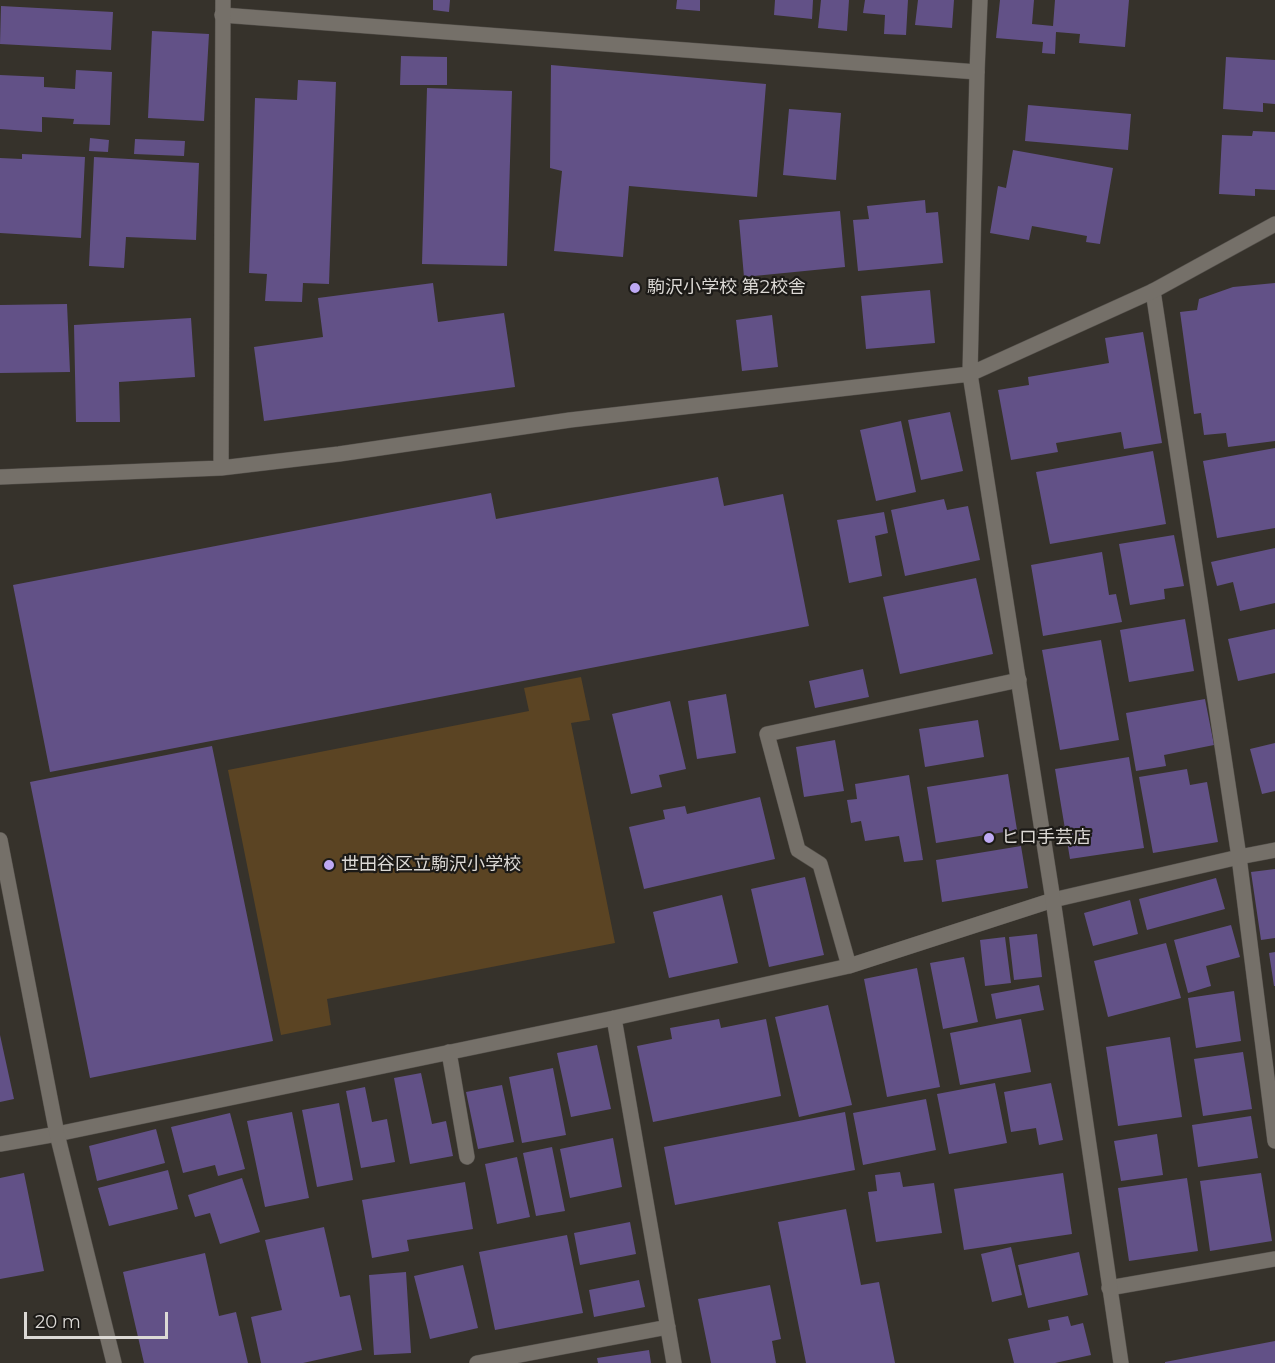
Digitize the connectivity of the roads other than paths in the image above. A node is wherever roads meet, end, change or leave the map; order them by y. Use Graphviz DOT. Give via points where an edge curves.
graph roads {
  1 [pos="980,0"];
  2 [pos="222,8"];
  3 [pos="977,72"];
  4 [pos="1275,224"];
  5 [pos="1153,291"];
  6 [pos="970,374"];
  7 [pos="221,468"];
  8 [pos="0,477"];
  9 [pos="1019,680"];
  10 [pos="0,840"];
  11 [pos="1275,850"];
  12 [pos="1239,857"];
  13 [pos="1053,900"];
  14 [pos="849,966"];
  15 [pos="614,1018"];
  16 [pos="449,1052"];
  17 [pos="57,1134"];
  18 [pos="1275,1141"];
  19 [pos="0,1144"];
  20 [pos="467,1157"];
  21 [pos="1275,1259"];
  22 [pos="1109,1288"];
  23 [pos="668,1327"];
  24 [pos="114,1363"];
  25 [pos="477,1363"];
  26 [pos="674,1363"];
  27 [pos="1121,1363"];
  1 -- 3 [label="street"];
  2 -- 3 [label="street"];
  2 -- 7 [label="street"];
  3 -- 6 [label="street"];
  4 -- 5 [label="street"];
  5 -- 6 [label="street"];
  5 -- 12 [label="street"];
  6 -- 7 [label="street" via="570,420"];
  6 -- 9 [label="street"];
  7 -- 8 [label="street"];
  9 -- 13 [label="street"];
  9 -- 14 [label="street" via="767,734 798,850 820,864"];
  10 -- 17 [label="street"];
  11 -- 12 [label="street"];
  12 -- 13 [label="street"];
  12 -- 18 [label="street"];
  13 -- 14 [label="street"];
  13 -- 22 [label="street"];
  14 -- 15 [label="street"];
  15 -- 16 [label="street"];
  15 -- 23 [label="street"];
  16 -- 17 [label="street"];
  16 -- 20 [label="street"];
  17 -- 19 [label="street"];
  17 -- 24 [label="street"];
  21 -- 22 [label="street"];
  22 -- 27 [label="street"];
  23 -- 25 [label="street"];
  23 -- 26 [label="street"];
}
